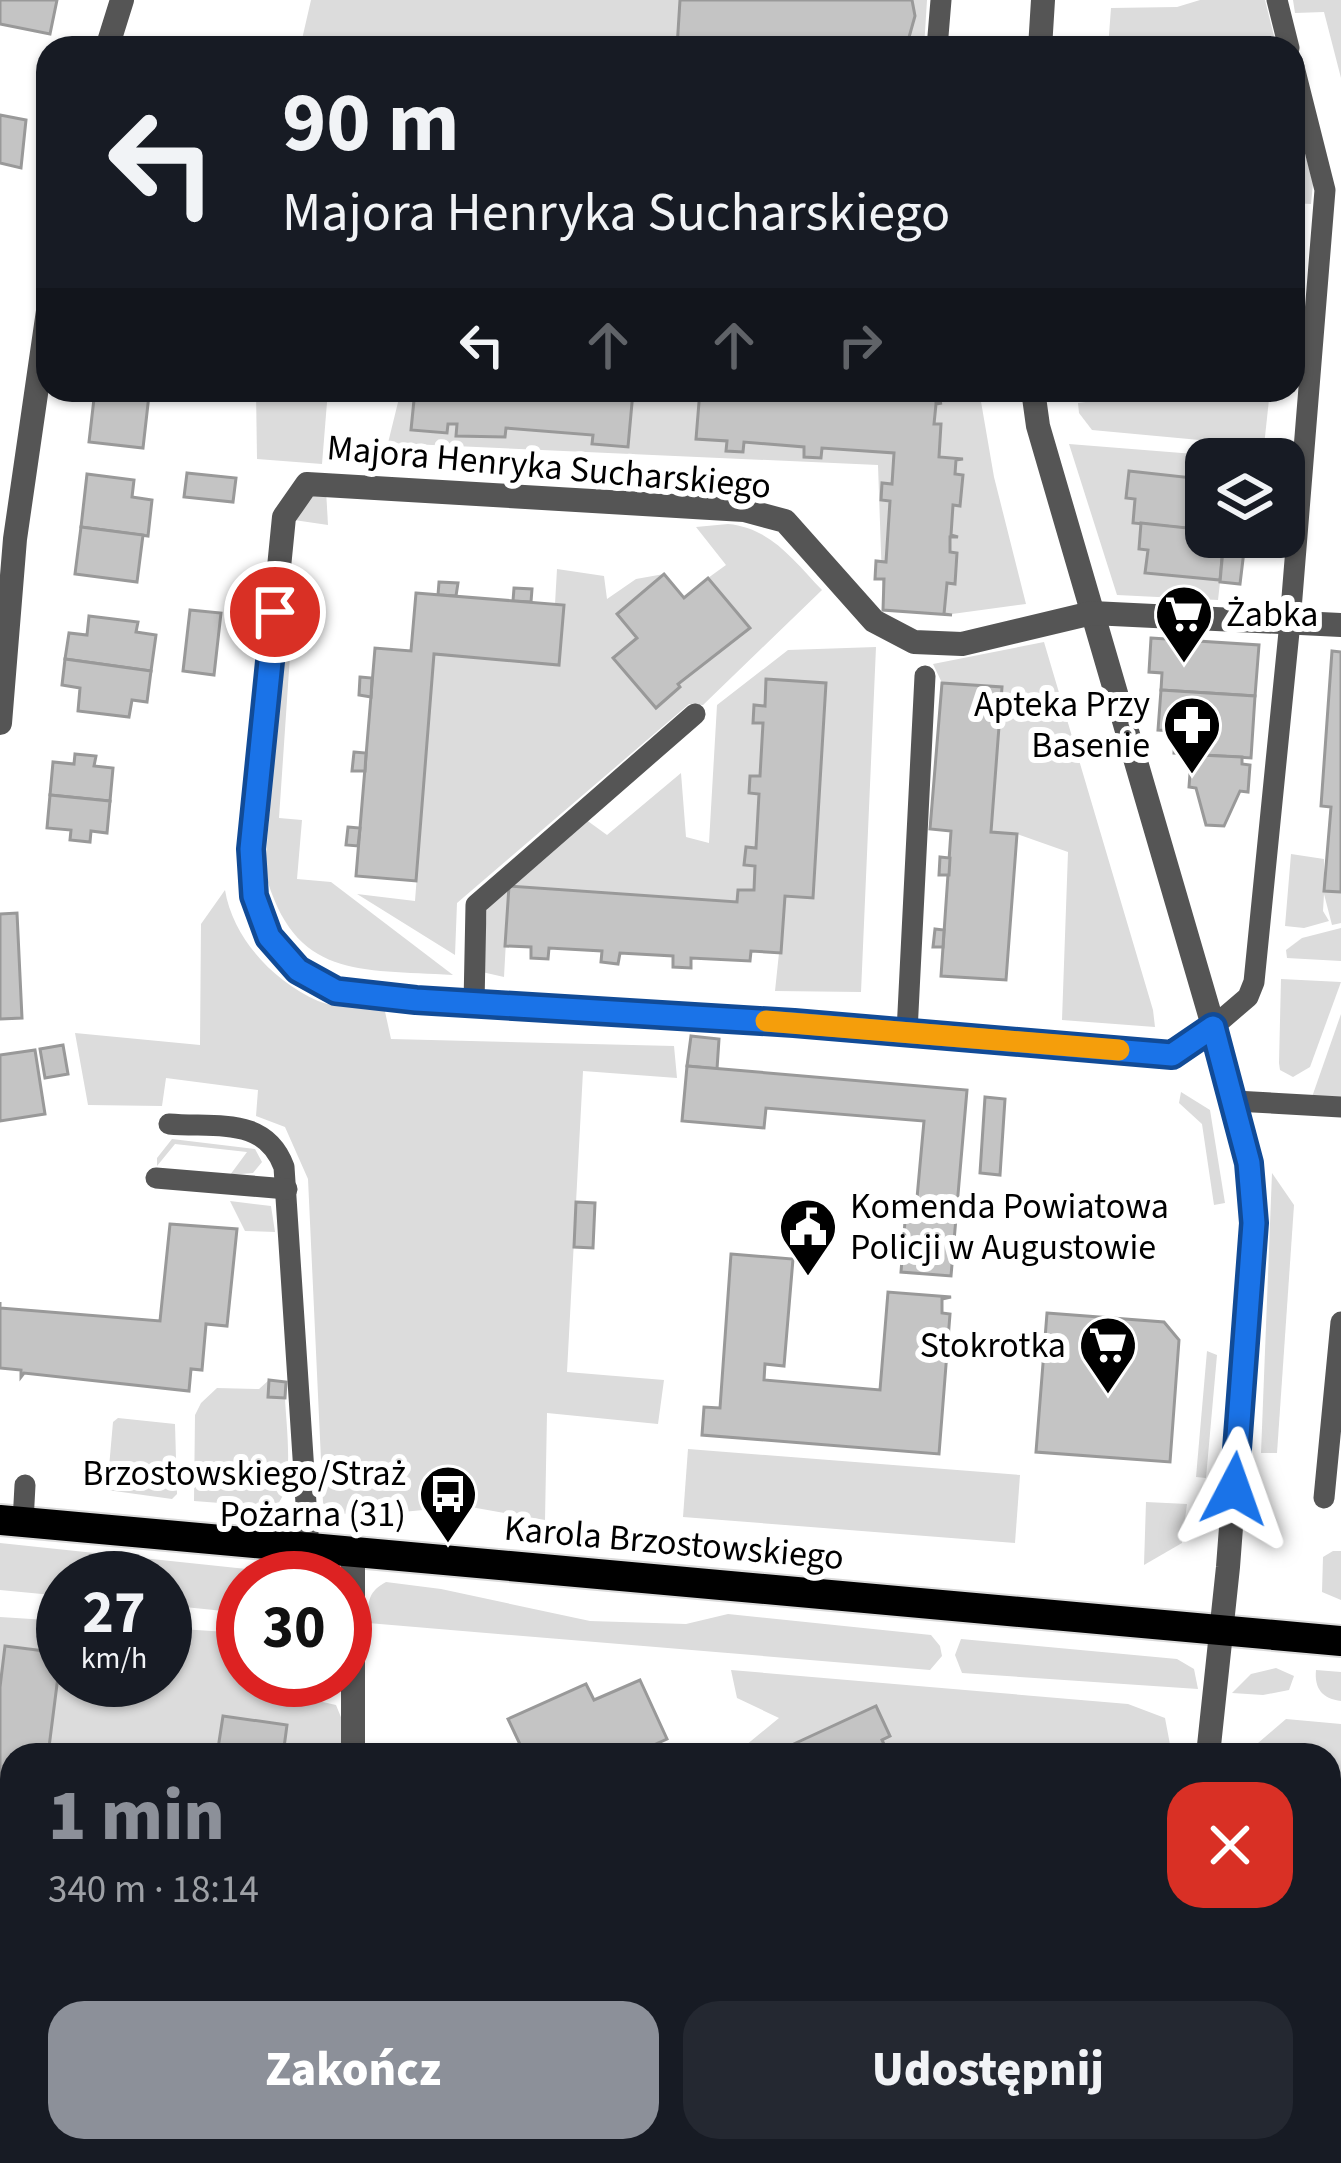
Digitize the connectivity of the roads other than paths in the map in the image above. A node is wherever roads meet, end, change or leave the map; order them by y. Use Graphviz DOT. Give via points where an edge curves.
graph roads {
  1 [pos="122,0"];
  2 [pos="941,0"];
  3 [pos="1043,0"];
  4 [pos="1277,0"];
  5 [pos="111,36"];
  6 [pos="938,36"];
  7 [pos="1041,36"];
  8 [pos="1286,36"];
  9 [pos="1305,111"];
  10 [pos="36,379"];
  11 [pos="1035,402"];
  12 [pos="8,537"];
  13 [pos="1092,613"];
  14 [pos="1290,622"];
  15 [pos="1341,625"];
  16 [pos="925,676"];
  17 [pos="695,714"];
  18 [pos="0,723"];
  19 [pos="474,1004"];
  20 [pos="1213,1027"];
  21 [pos="908,1032"];
  22 [pos="1235,1102"];
  23 [pos="1341,1107"];
  24 [pos="169,1124"];
  25 [pos="155,1178"];
  26 [pos="287,1189"];
  27 [pos="1341,1322"];
  28 [pos="25,1485"];
  29 [pos="1324,1498"];
  30 [pos="12,1521"];
  31 [pos="309,1549"];
  32 [pos="331,1551"];
  33 [pos="372,1555"];
  34 [pos="1220,1633"];
  35 [pos="1341,1641"];
  36 [pos="353,1707"];
  37 [pos="353,1743"];
  38 [pos="1209,1743"];
  1 -- 5 [label="street"];
  2 -- 6 [label="lane"];
  3 -- 7 [label="street"];
  4 -- 8 [label="lane"];
  9 -- 14 [label="lane" via="1325,190"];
  10 -- 12 [label="street"];
  11 -- 13 [label="street"];
  12 -- 18 [label="street"];
  13 -- 14 [label="street"];
  13 -- 19 [label="street, Majora Henryka Sucharskiego" via="962,644 914,642 874,621 785,521 744,511 307,484 284,517 251,849 254,896 269,937 298,970 336,991"];
  13 -- 20 [label="street"];
  14 -- 15 [label="street"];
  14 -- 20 [label="lane" via="1254,982"];
  16 -- 21 [label="lane"];
  17 -- 19 [label="lane" via="476,905"];
  19 -- 21 [label="street, Majora Henryka Sucharskiego"];
  20 -- 21 [label="street, Majora Henryka Sucharskiego" via="1172,1055"];
  20 -- 22 [label="street"];
  22 -- 23 [label="lane"];
  22 -- 34 [label="street" via="1254,1223"];
  24 -- 26 [label="lane" via="263,1134 276,1145"];
  25 -- 26 [label="lane"];
  26 -- 31 [label="lane"];
  27 -- 29 [label="lane"];
  28 -- 30 [label="lane"];
  30 -- 31 [label="main road, Karola Brzostowskiego"];
  31 -- 32 [label="main road, Karola Brzostowskiego"];
  33 -- 34 [label="main road, Karola Brzostowskiego"];
  34 -- 35 [label="main road, Karola Brzostowskiego"];
  34 -- 38 [label="street"];
  36 -- 37 [label="street"];
}
